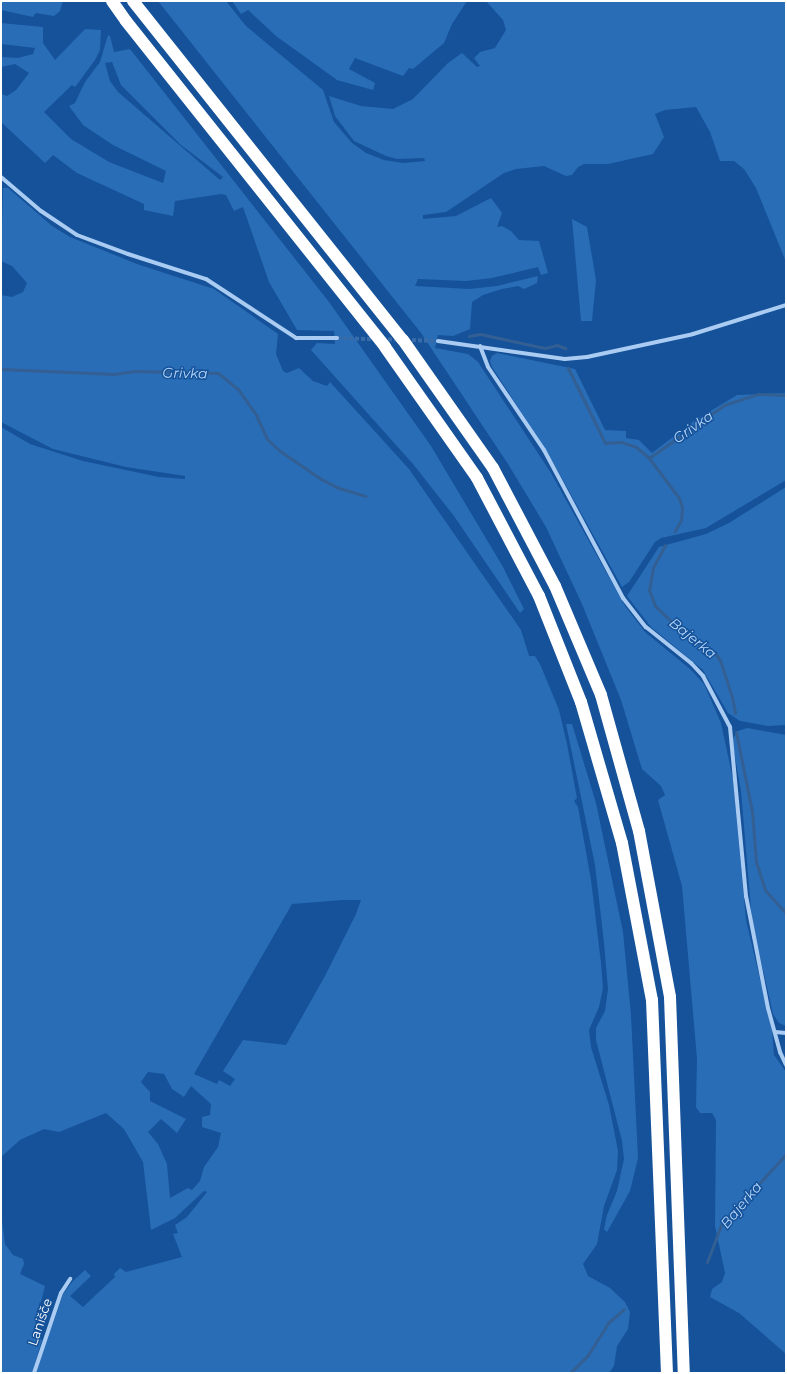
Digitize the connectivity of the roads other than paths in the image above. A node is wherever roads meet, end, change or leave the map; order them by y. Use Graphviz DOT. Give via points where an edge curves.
graph roads {
  1 [pos="112,1"];
  2 [pos="134,1"];
  3 [pos="1,177"];
  4 [pos="786,305"];
  5 [pos="337,338"];
  6 [pos="438,341"];
  7 [pos="480,346"];
  8 [pos="775,1032"];
  9 [pos="786,1033"];
  10 [pos="786,1065"];
  11 [pos="70,1279"];
  12 [pos="34,1373"];
  13 [pos="667,1373"];
  14 [pos="684,1373"];
  1 -- 13 [label="highway" via="385,346 477,478 539,596 581,702 622,843 652,1000"];
  2 -- 14 [label="highway" via="403,340 493,468 555,586 601,694 639,831 670,997"];
  3 -- 5 [label="street" via="41,211 78,235 206,279 296,338"];
  4 -- 7 [label="street" via="693,334 587,357 565,359"];
  6 -- 7 [label="street"];
  7 -- 8 [label="street" via="488,367 544,450 623,598 646,627 691,663 703,676 730,727 746,896"];
  8 -- 9 [label="street"];
  8 -- 10 [label="street"];
  11 -- 12 [label="street, Lanišče" via="61,1293"];
}
